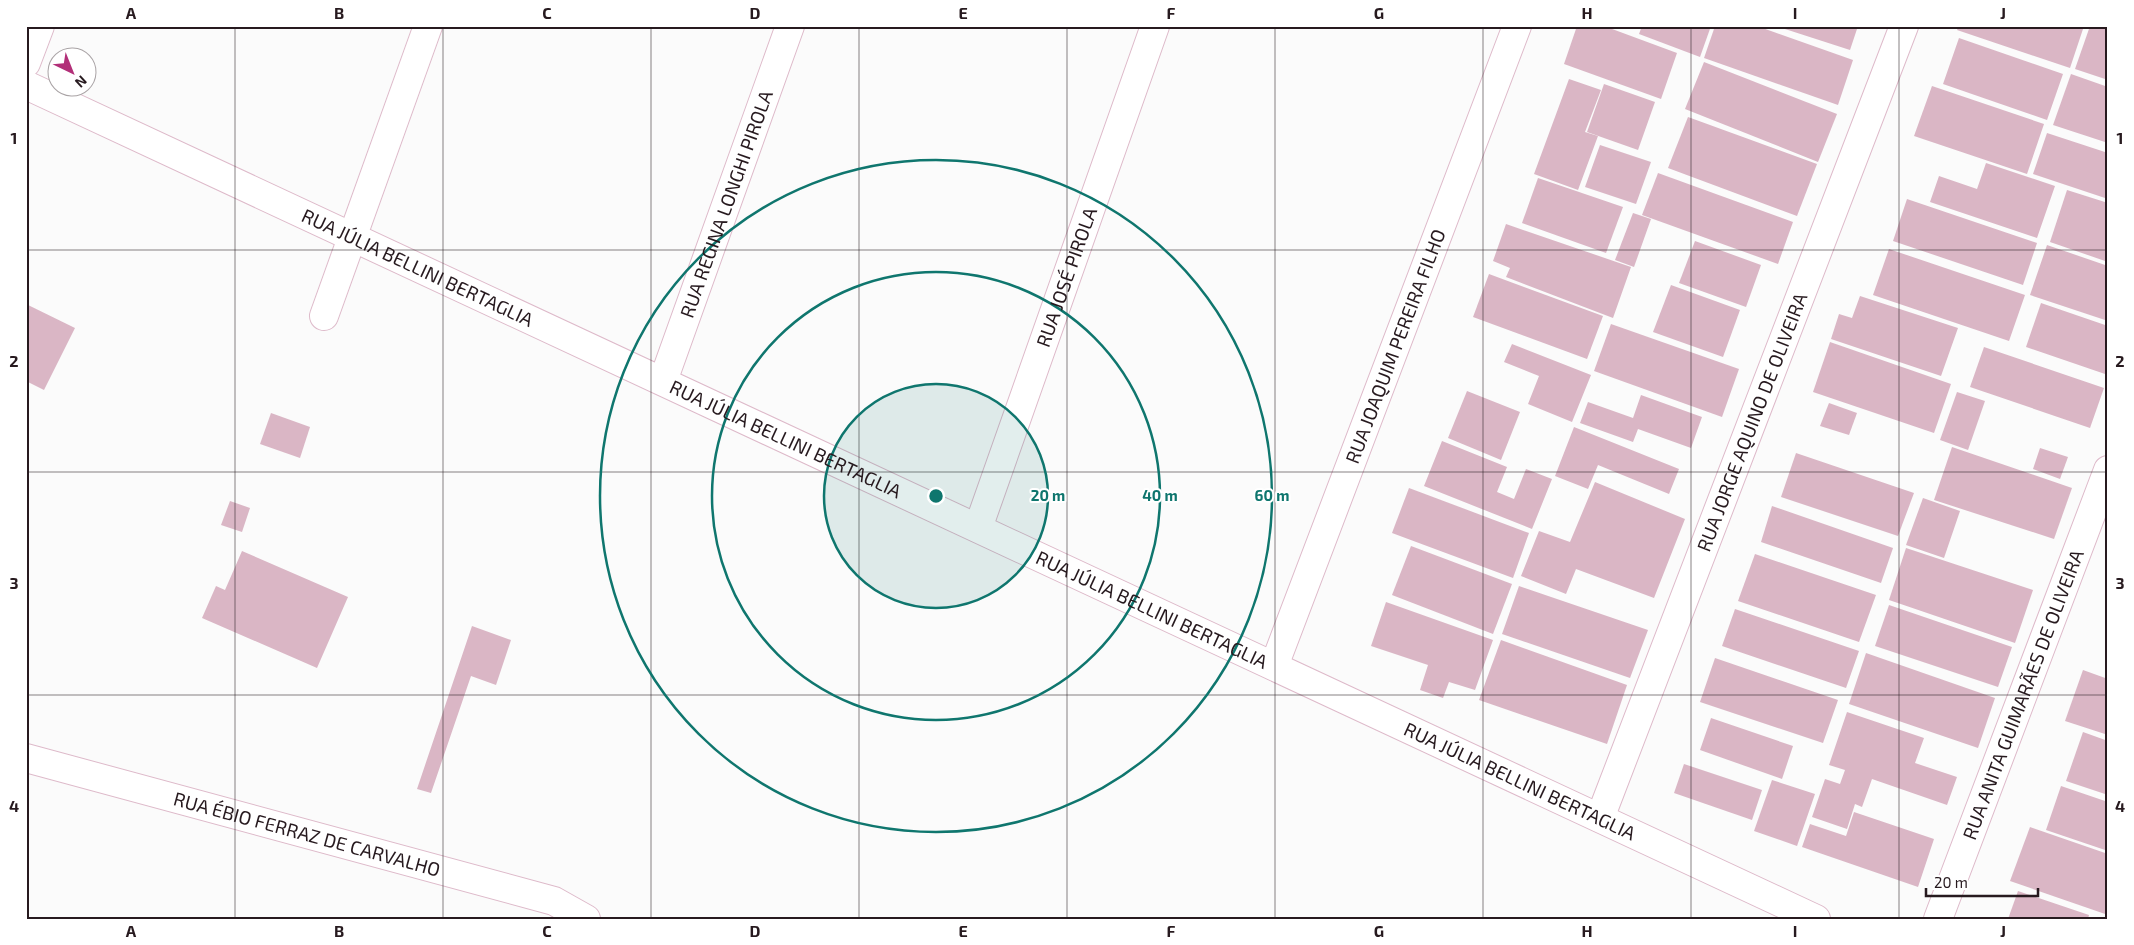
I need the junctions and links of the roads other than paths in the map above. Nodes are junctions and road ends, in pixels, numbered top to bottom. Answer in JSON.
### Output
{"nodes":[{"id":1,"x":40,"y":26,"type":"edge"},
{"id":2,"x":428,"y":26,"type":"edge"},
{"id":3,"x":790,"y":26,"type":"edge"},
{"id":4,"x":1155,"y":26,"type":"edge"},
{"id":5,"x":1517,"y":26,"type":"edge"},
{"id":6,"x":1904,"y":26,"type":"edge"},
{"id":7,"x":26,"y":63,"type":"edge"},
{"id":8,"x":26,"y":85,"type":"edge"},
{"id":9,"x":353,"y":237,"type":"junction"},
{"id":10,"x":324,"y":316,"type":"dead end"},
{"id":11,"x":662,"y":381,"type":"junction"},
{"id":12,"x":2108,"y":470,"type":"edge"},
{"id":13,"x":978,"y":528,"type":"junction"},
{"id":14,"x":1274,"y":666,"type":"junction"},
{"id":15,"x":26,"y":758,"type":"edge"},
{"id":16,"x":1600,"y":818,"type":"junction"},
{"id":17,"x":586,"y":919,"type":"edge"},
{"id":18,"x":1816,"y":919,"type":"edge"},
{"id":19,"x":1938,"y":919,"type":"edge"}],
"edges":[{"from":1,"to":7,"type":"street"},
{"from":2,"to":9,"type":"street"},
{"from":3,"to":11,"type":"street","name":"RUA REGINA LONGHI PIROLA"},
{"from":4,"to":13,"type":"street","name":"RUA JOSÉ PIROLA"},
{"from":5,"to":14,"type":"street","name":"RUA JOAQUIM PEREIRA FILHO"},
{"from":6,"to":16,"type":"street","name":"RUA JORGE AQUINO DE OLIVEIRA"},
{"from":8,"to":9,"type":"street","name":"RUA JÚLIA BELLINI BERTAGLIA"},
{"from":9,"to":10,"type":"street"},
{"from":9,"to":11,"type":"street","name":"RUA JÚLIA BELLINI BERTAGLIA"},
{"from":11,"to":13,"type":"street","name":"RUA JÚLIA BELLINI BERTAGLIA"},
{"from":12,"to":19,"type":"street","name":"RUA ANITA GUIMARÃES DE OLIVEIRA"},
{"from":13,"to":14,"type":"street","name":"RUA JÚLIA BELLINI BERTAGLIA"},
{"from":14,"to":16,"type":"street","name":"RUA JÚLIA BELLINI BERTAGLIA"},
{"from":15,"to":17,"type":"street","name":"RUA ÉBIO FERRAZ DE CARVALHO"},
{"from":16,"to":18,"type":"street","name":"RUA JÚLIA BELLINI BERTAGLIA"}]}
